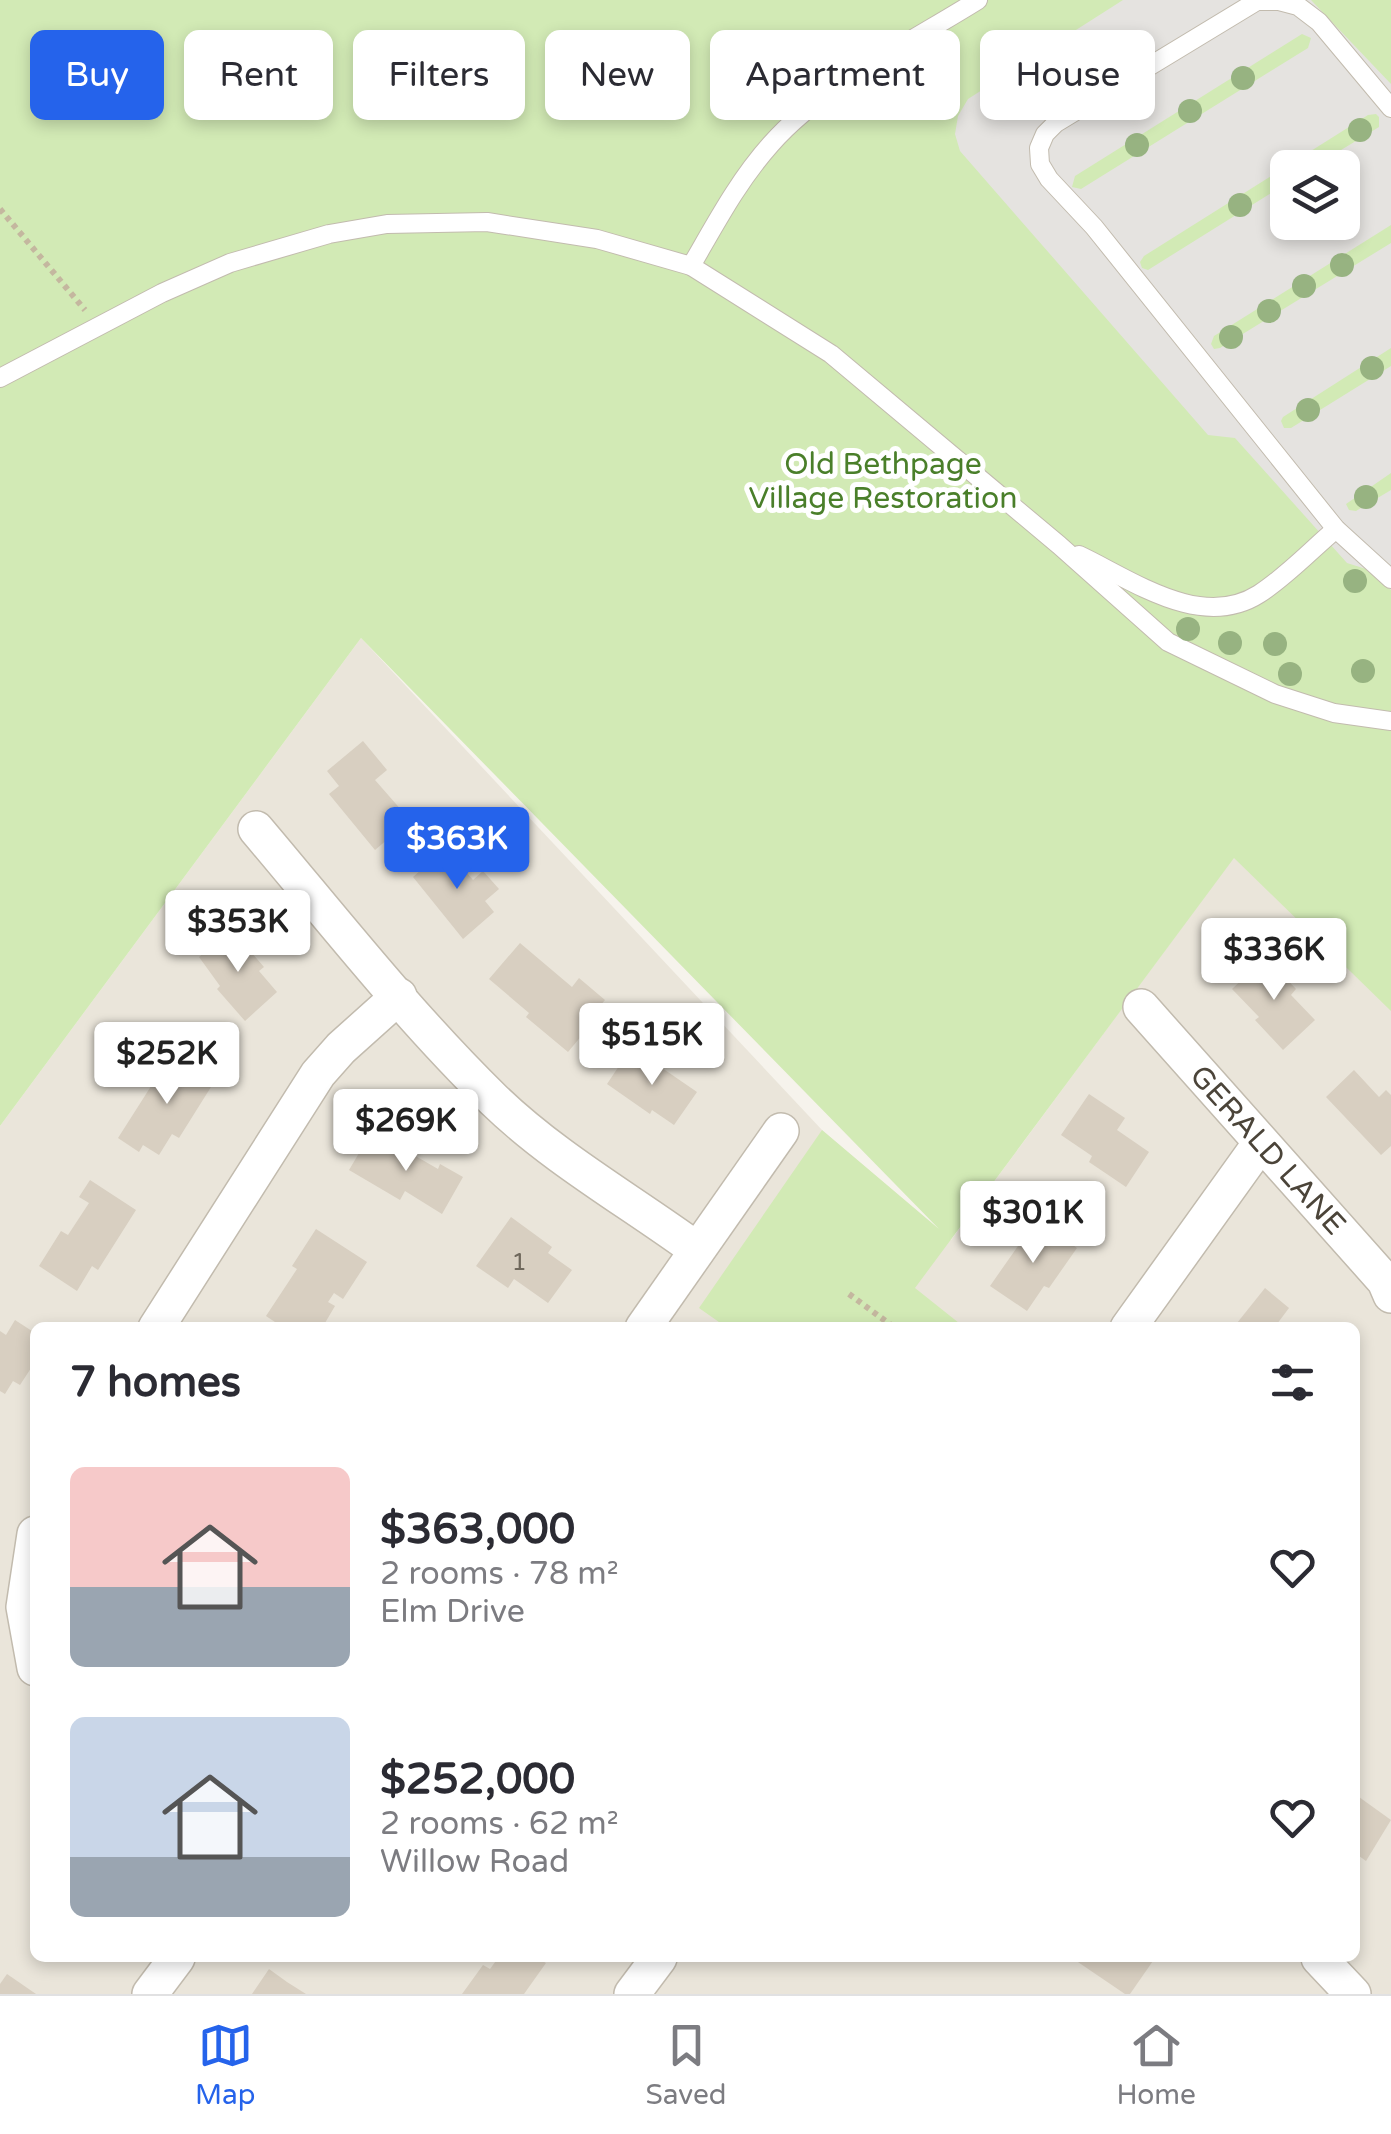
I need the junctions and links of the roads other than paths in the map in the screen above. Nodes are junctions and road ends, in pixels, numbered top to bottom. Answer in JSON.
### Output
{"nodes":[{"id":1,"x":978,"y":0,"type":"edge"},
{"id":2,"x":1391,"y":108,"type":"edge"},
{"id":3,"x":691,"y":266,"type":"junction"},
{"id":4,"x":0,"y":378,"type":"edge"},
{"id":5,"x":1336,"y":529,"type":"junction"},
{"id":6,"x":1058,"y":545,"type":"junction"},
{"id":7,"x":1391,"y":579,"type":"edge"},
{"id":8,"x":1391,"y":721,"type":"edge"},
{"id":9,"x":256,"y":829,"type":"dead end"},
{"id":10,"x":399,"y":996,"type":"junction"},
{"id":11,"x":1142,"y":1007,"type":"dead end"},
{"id":12,"x":781,"y":1130,"type":"dead end"},
{"id":13,"x":1260,"y":1144,"type":"junction"},
{"id":14,"x":697,"y":1250,"type":"junction"},
{"id":15,"x":1391,"y":1295,"type":"edge"},
{"id":16,"x":160,"y":1322,"type":"edge"},
{"id":17,"x":647,"y":1322,"type":"edge"},
{"id":18,"x":1132,"y":1322,"type":"edge"},
{"id":19,"x":30,"y":1557,"type":"edge"},
{"id":20,"x":30,"y":1641,"type":"edge"},
{"id":21,"x":174,"y":1962,"type":"edge"},
{"id":22,"x":656,"y":1962,"type":"edge"},
{"id":23,"x":1323,"y":1962,"type":"edge"},
{"id":24,"x":150,"y":1994,"type":"edge"},
{"id":25,"x":632,"y":1994,"type":"edge"},
{"id":26,"x":1353,"y":1994,"type":"edge"}],
"edges":[{"from":1,"to":3,"type":"lane"},
{"from":2,"to":5,"type":"lane"},
{"from":3,"to":4,"type":"lane"},
{"from":3,"to":6,"type":"lane"},
{"from":5,"to":6,"type":"lane"},
{"from":5,"to":7,"type":"lane"},
{"from":6,"to":8,"type":"lane"},
{"from":9,"to":10,"type":"street"},
{"from":10,"to":14,"type":"street"},
{"from":10,"to":16,"type":"street"},
{"from":11,"to":13,"type":"street","name":"GERALD LANE"},
{"from":12,"to":14,"type":"street"},
{"from":13,"to":15,"type":"street","name":"GERALD LANE"},
{"from":13,"to":18,"type":"street"},
{"from":14,"to":17,"type":"street"},
{"from":19,"to":20,"type":"street"},
{"from":21,"to":24,"type":"street"},
{"from":22,"to":25,"type":"street"},
{"from":23,"to":26,"type":"street"}]}
